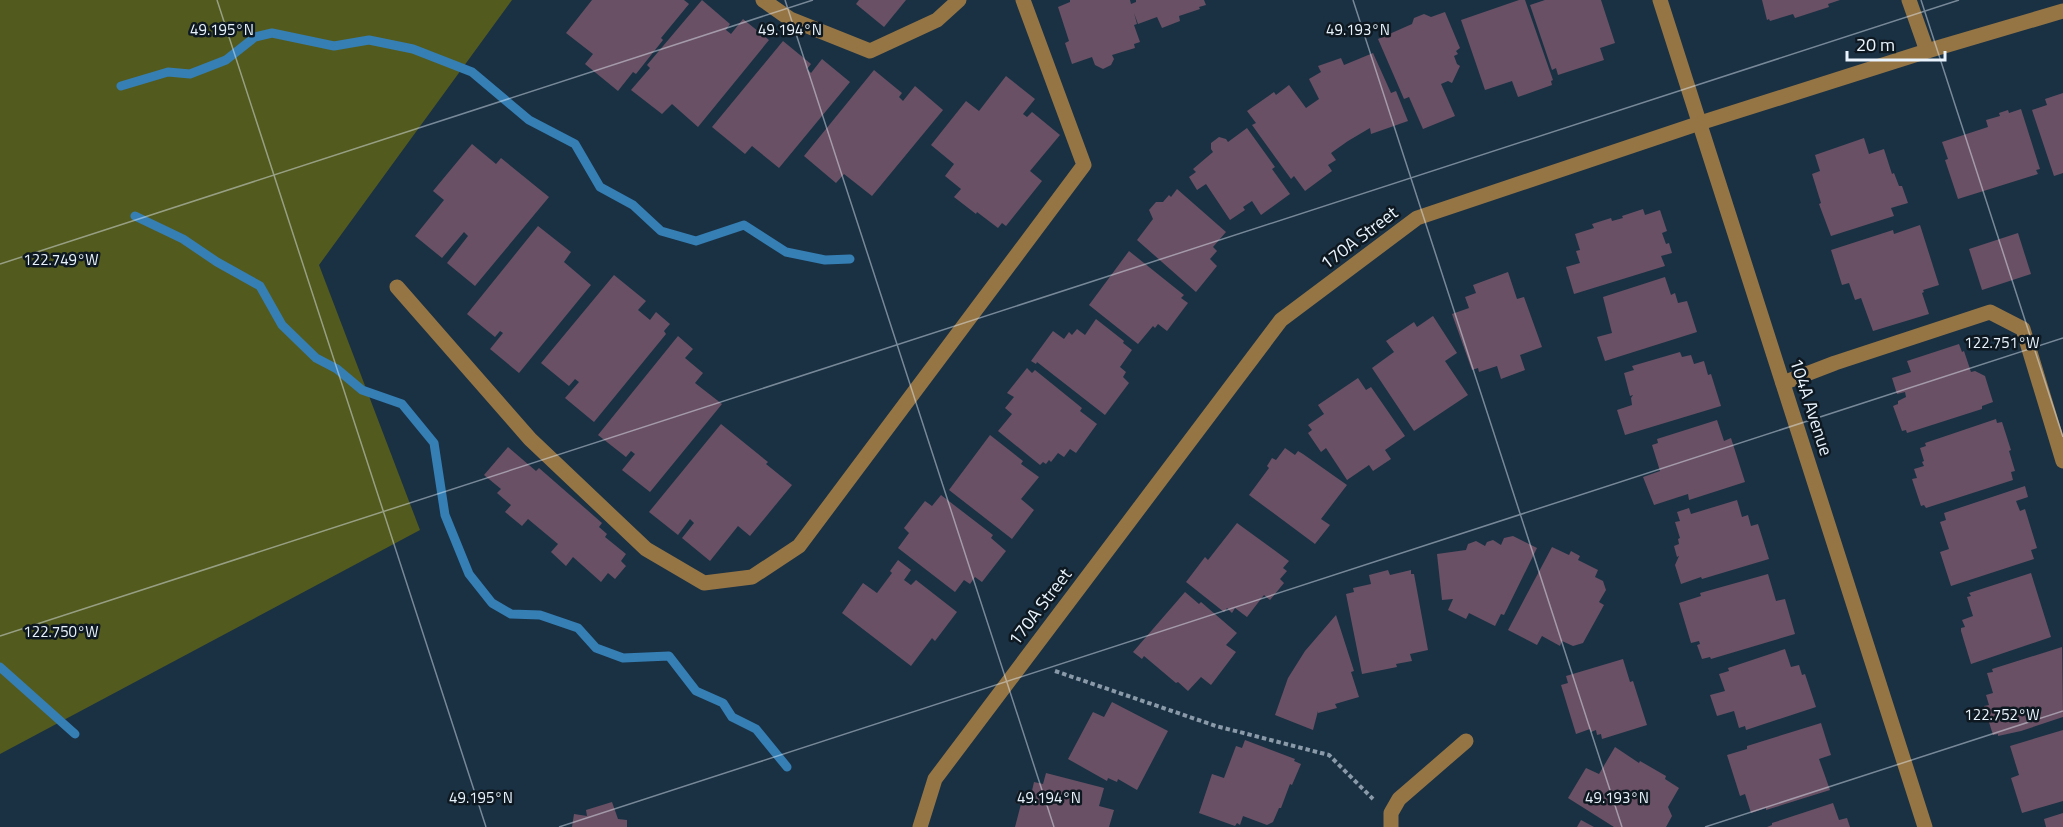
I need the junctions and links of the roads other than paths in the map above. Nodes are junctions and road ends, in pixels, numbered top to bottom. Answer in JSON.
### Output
{"nodes":[{"id":1,"x":763,"y":0,"type":"edge"},
{"id":2,"x":959,"y":0,"type":"edge"},
{"id":3,"x":1023,"y":0,"type":"edge"},
{"id":4,"x":1660,"y":0,"type":"edge"},
{"id":5,"x":1909,"y":0,"type":"edge"},
{"id":6,"x":2063,"y":11,"type":"edge"},
{"id":7,"x":1927,"y":51,"type":"junction"},
{"id":8,"x":1700,"y":123,"type":"junction"},
{"id":9,"x":397,"y":287,"type":"dead end"},
{"id":10,"x":1783,"y":383,"type":"junction"},
{"id":11,"x":2063,"y":461,"type":"edge"},
{"id":12,"x":1466,"y":741,"type":"dead end"},
{"id":13,"x":920,"y":827,"type":"edge"},
{"id":14,"x":1391,"y":827,"type":"edge"},
{"id":15,"x":1925,"y":827,"type":"edge"}],
"edges":[{"from":1,"to":2,"type":"street"},
{"from":3,"to":9,"type":"street"},
{"from":4,"to":8,"type":"street","name":"104A Avenue"},
{"from":5,"to":7,"type":"street"},
{"from":6,"to":7,"type":"street","name":"170A Street"},
{"from":7,"to":8,"type":"street","name":"170A Street"},
{"from":8,"to":10,"type":"street","name":"104A Avenue"},
{"from":8,"to":13,"type":"street","name":"170A Street"},
{"from":10,"to":11,"type":"street"},
{"from":10,"to":15,"type":"street","name":"104A Avenue"},
{"from":12,"to":14,"type":"street"}]}
